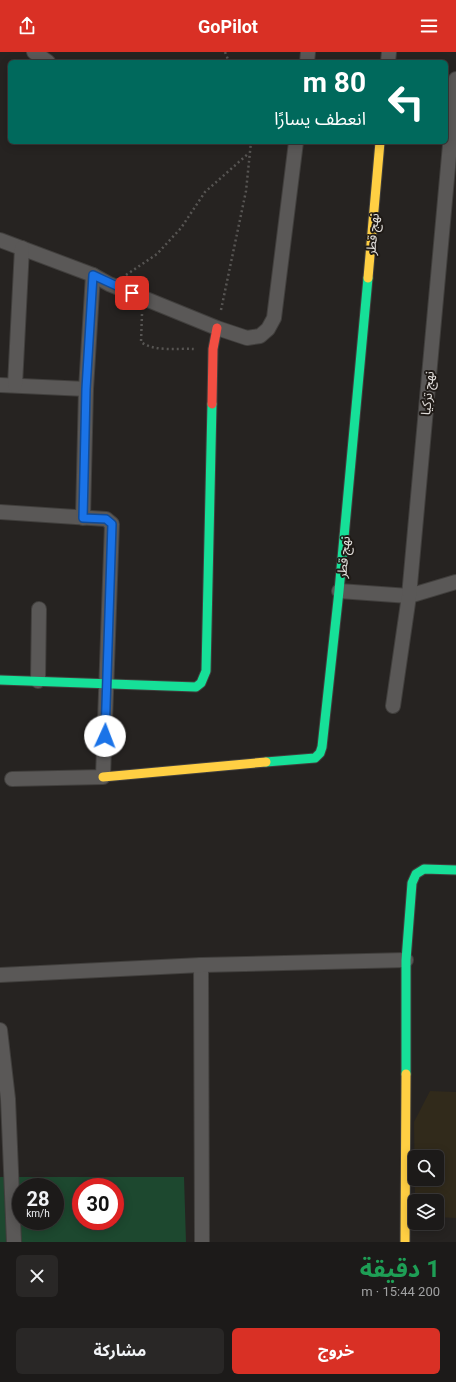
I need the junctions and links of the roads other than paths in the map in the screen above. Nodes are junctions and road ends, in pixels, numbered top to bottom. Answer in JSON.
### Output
{"nodes":[{"id":1,"x":34,"y":52,"type":"edge"},
{"id":2,"x":45,"y":60,"type":"edge"},
{"id":3,"x":456,"y":79,"type":"edge"},
{"id":4,"x":296,"y":144,"type":"edge"},
{"id":5,"x":380,"y":144,"type":"edge"},
{"id":6,"x":0,"y":240,"type":"edge"},
{"id":7,"x":22,"y":248,"type":"junction"},
{"id":8,"x":93,"y":275,"type":"junction"},
{"id":9,"x":217,"y":328,"type":"junction"},
{"id":10,"x":0,"y":385,"type":"edge"},
{"id":11,"x":15,"y":385,"type":"junction"},
{"id":12,"x":86,"y":389,"type":"junction"},
{"id":13,"x":0,"y":512,"type":"edge"},
{"id":14,"x":83,"y":518,"type":"junction"},
{"id":15,"x":456,"y":582,"type":"edge"},
{"id":16,"x":340,"y":591,"type":"junction"},
{"id":17,"x":408,"y":596,"type":"junction"},
{"id":18,"x":40,"y":609,"type":"dead end"},
{"id":19,"x":0,"y":680,"type":"edge"},
{"id":20,"x":38,"y":681,"type":"junction"},
{"id":21,"x":106,"y":685,"type":"junction"},
{"id":22,"x":392,"y":706,"type":"dead end"},
{"id":23,"x":103,"y":777,"type":"junction"},
{"id":24,"x":12,"y":779,"type":"dead end"},
{"id":25,"x":456,"y":870,"type":"edge"},
{"id":26,"x":406,"y":960,"type":"junction"},
{"id":27,"x":200,"y":965,"type":"junction"},
{"id":28,"x":0,"y":975,"type":"edge"},
{"id":29,"x":0,"y":1030,"type":"edge"},
{"id":30,"x":14,"y":1242,"type":"edge"},
{"id":31,"x":202,"y":1242,"type":"edge"},
{"id":32,"x":405,"y":1242,"type":"edge"}],
"edges":[{"from":1,"to":2,"type":"street"},
{"from":3,"to":17,"type":"street","name":"نهج تركيا"},
{"from":4,"to":9,"type":"street"},
{"from":5,"to":16,"type":"street","name":"نهج قطر"},
{"from":6,"to":7,"type":"street"},
{"from":7,"to":8,"type":"street"},
{"from":7,"to":11,"type":"street"},
{"from":8,"to":9,"type":"street"},
{"from":8,"to":12,"type":"street"},
{"from":9,"to":21,"type":"street"},
{"from":10,"to":11,"type":"street"},
{"from":11,"to":12,"type":"street"},
{"from":12,"to":14,"type":"street"},
{"from":13,"to":14,"type":"street"},
{"from":14,"to":21,"type":"street"},
{"from":15,"to":17,"type":"street"},
{"from":16,"to":17,"type":"street"},
{"from":16,"to":23,"type":"street","name":"نهج قطر"},
{"from":17,"to":22,"type":"street","name":"نهج تركيا"},
{"from":18,"to":20,"type":"street"},
{"from":19,"to":20,"type":"street"},
{"from":20,"to":21,"type":"street"},
{"from":21,"to":23,"type":"street"},
{"from":23,"to":24,"type":"street"},
{"from":25,"to":26,"type":"street"},
{"from":26,"to":27,"type":"street"},
{"from":26,"to":32,"type":"street"},
{"from":27,"to":28,"type":"street"},
{"from":27,"to":31,"type":"street"},
{"from":29,"to":30,"type":"street"}]}
